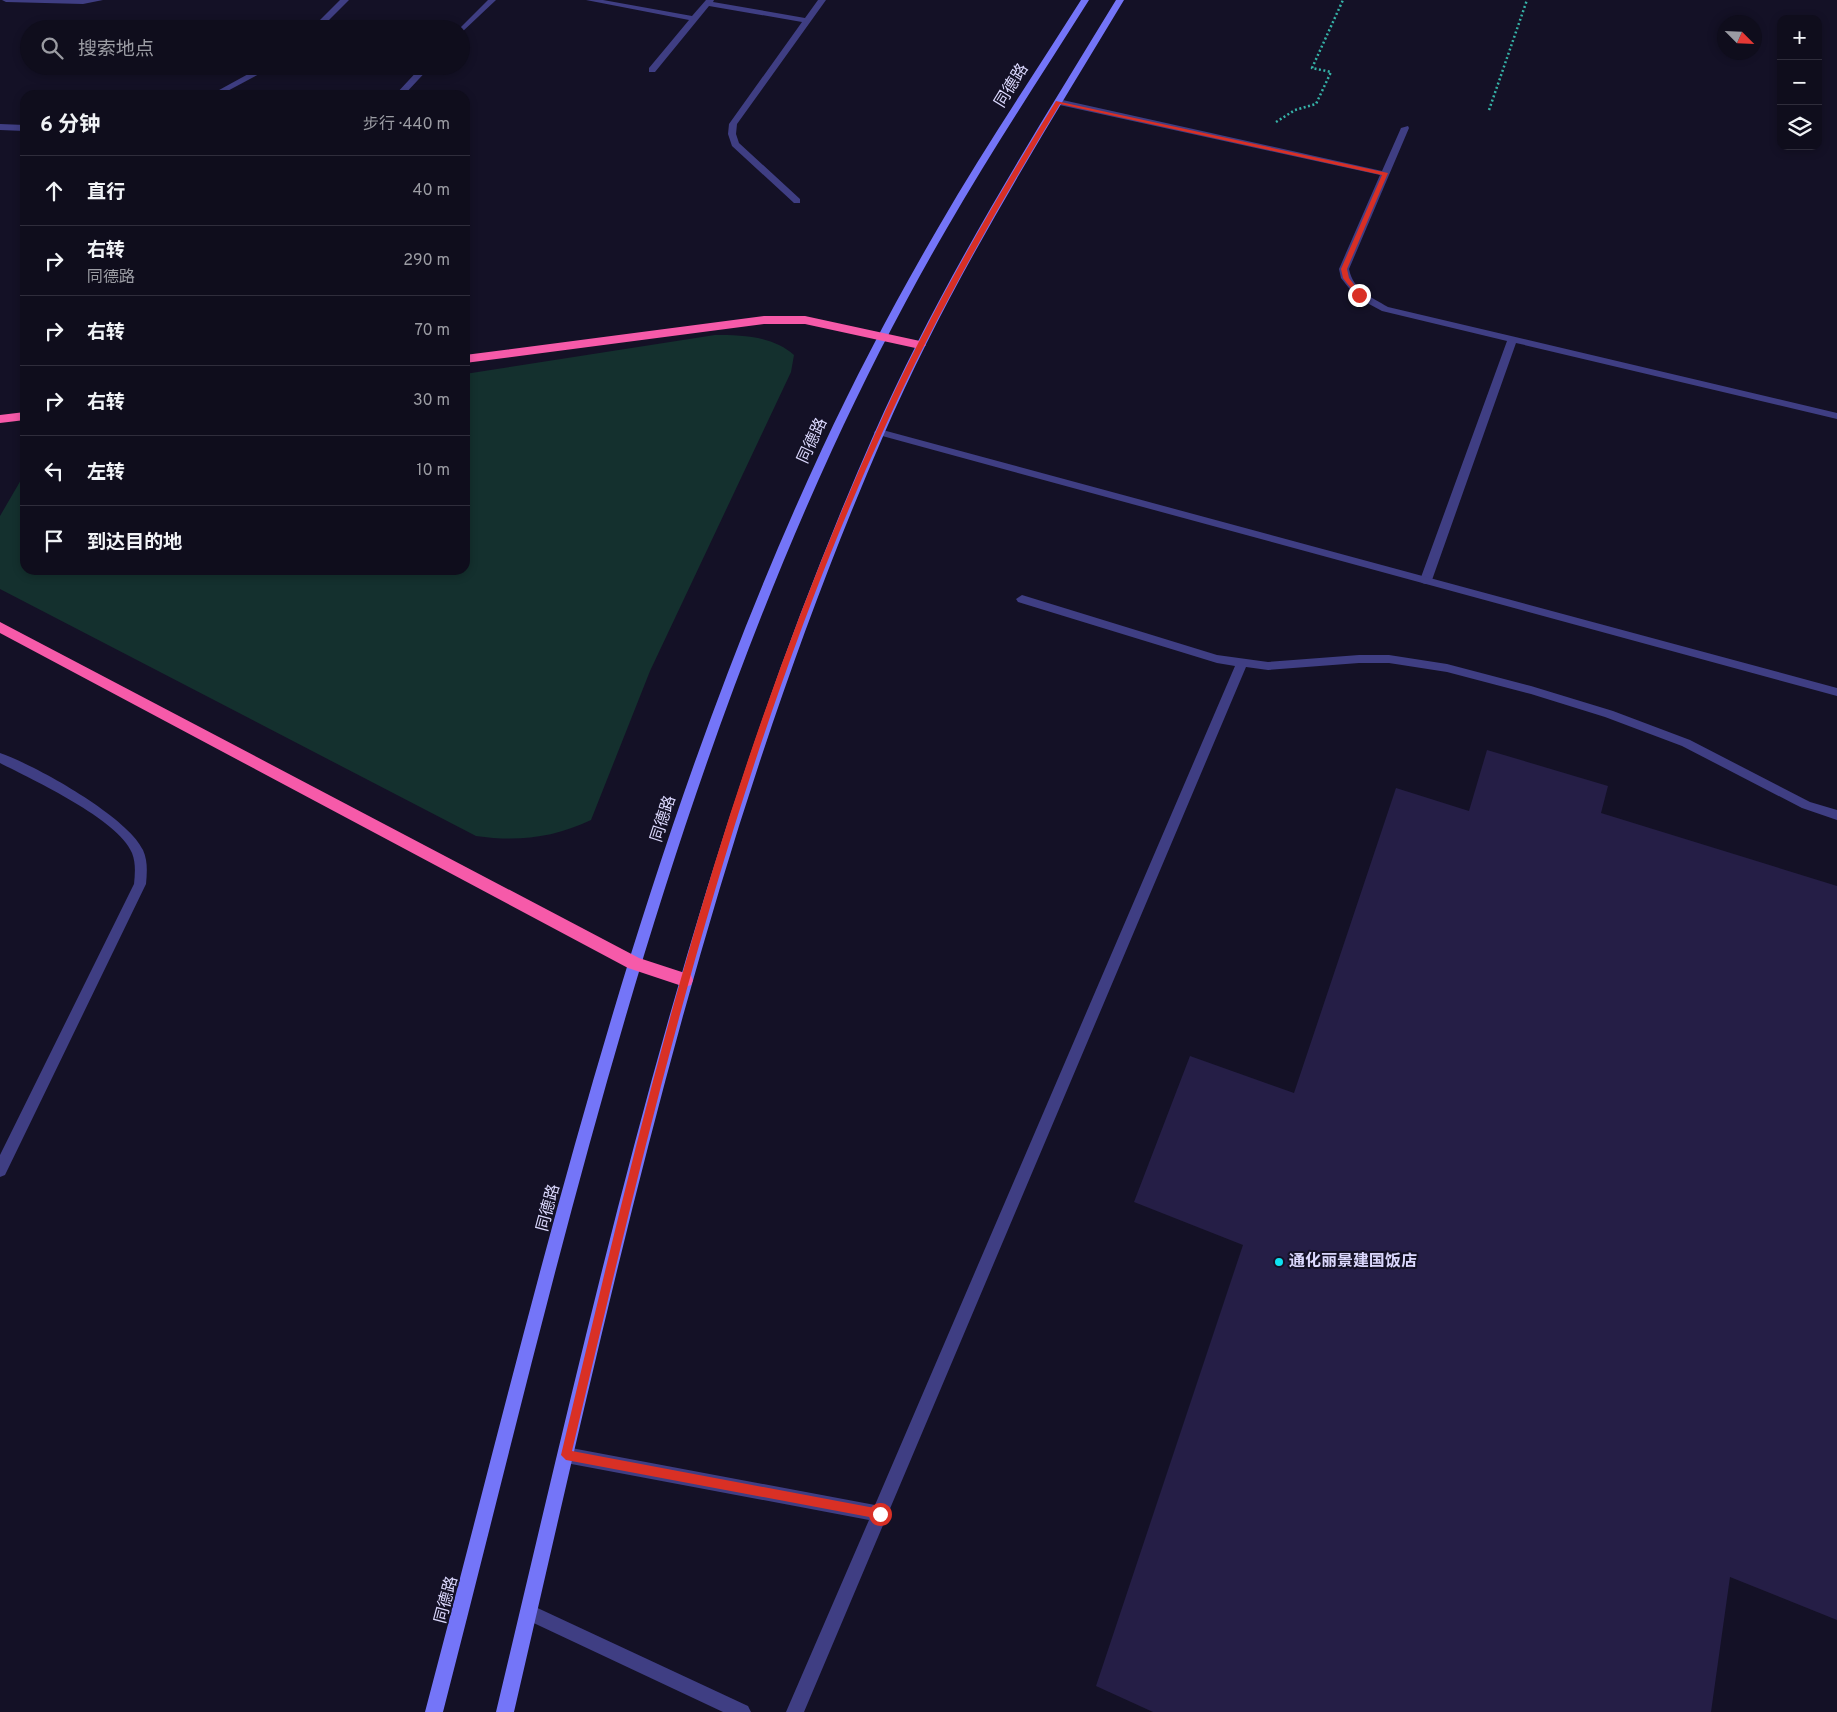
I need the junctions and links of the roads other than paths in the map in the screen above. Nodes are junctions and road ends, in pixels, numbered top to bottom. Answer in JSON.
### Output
{"nodes":[{"id":1,"x":6,"y":0,"type":"edge"},
{"id":2,"x":99,"y":0,"type":"edge"},
{"id":3,"x":345,"y":0,"type":"edge"},
{"id":4,"x":492,"y":0,"type":"edge"},
{"id":5,"x":590,"y":0,"type":"edge"},
{"id":6,"x":822,"y":0,"type":"edge"},
{"id":7,"x":1085,"y":0,"type":"edge"},
{"id":8,"x":1120,"y":0,"type":"edge"},
{"id":9,"x":709,"y":1,"type":"edge"},
{"id":10,"x":694,"y":19,"type":"junction"},
{"id":11,"x":324,"y":20,"type":"edge"},
{"id":12,"x":807,"y":21,"type":"junction"},
{"id":13,"x":470,"y":22,"type":"edge"},
{"id":14,"x":652,"y":70,"type":"dead end"},
{"id":15,"x":253,"y":75,"type":"edge"},
{"id":16,"x":418,"y":75,"type":"edge"},
{"id":17,"x":224,"y":90,"type":"edge"},
{"id":18,"x":404,"y":90,"type":"edge"},
{"id":19,"x":1058,"y":102,"type":"junction"},
{"id":20,"x":0,"y":127,"type":"edge"},
{"id":21,"x":20,"y":128,"type":"edge"},
{"id":22,"x":1405,"y":128,"type":"dead end"},
{"id":23,"x":1386,"y":174,"type":"junction"},
{"id":24,"x":797,"y":201,"type":"dead end"},
{"id":25,"x":882,"y":338,"type":"junction"},
{"id":26,"x":1513,"y":339,"type":"junction"},
{"id":27,"x":920,"y":345,"type":"junction"},
{"id":28,"x":470,"y":358,"type":"edge"},
{"id":29,"x":1837,"y":416,"type":"edge"},
{"id":30,"x":20,"y":417,"type":"edge"},
{"id":31,"x":0,"y":419,"type":"edge"},
{"id":32,"x":879,"y":432,"type":"junction"},
{"id":33,"x":1426,"y":580,"type":"junction"},
{"id":34,"x":1022,"y":599,"type":"dead end"},
{"id":35,"x":0,"y":627,"type":"edge"},
{"id":36,"x":1242,"y":663,"type":"junction"},
{"id":37,"x":1837,"y":692,"type":"edge"},
{"id":38,"x":0,"y":758,"type":"edge"},
{"id":39,"x":1837,"y":815,"type":"edge"},
{"id":40,"x":634,"y":964,"type":"junction"},
{"id":41,"x":685,"y":980,"type":"junction"},
{"id":42,"x":0,"y":1170,"type":"edge"},
{"id":43,"x":566,"y":1455,"type":"junction"},
{"id":44,"x":880,"y":1514,"type":"junction"},
{"id":45,"x":529,"y":1612,"type":"junction"},
{"id":46,"x":434,"y":1712,"type":"edge"},
{"id":47,"x":505,"y":1712,"type":"edge"},
{"id":48,"x":742,"y":1712,"type":"edge"},
{"id":49,"x":795,"y":1712,"type":"edge"}],
"edges":[{"from":1,"to":2,"type":"street"},
{"from":3,"to":11,"type":"street"},
{"from":4,"to":13,"type":"street"},
{"from":5,"to":10,"type":"street"},
{"from":6,"to":12,"type":"street"},
{"from":7,"to":25,"type":"main road","name":"同德路"},
{"from":8,"to":19,"type":"main road"},
{"from":9,"to":10,"type":"street"},
{"from":9,"to":12,"type":"street"},
{"from":10,"to":14,"type":"street"},
{"from":12,"to":24,"type":"street"},
{"from":15,"to":17,"type":"street"},
{"from":16,"to":18,"type":"street"},
{"from":19,"to":23,"type":"street"},
{"from":19,"to":27,"type":"main road"},
{"from":20,"to":21,"type":"street"},
{"from":22,"to":23,"type":"street"},
{"from":23,"to":26,"type":"street"},
{"from":25,"to":27,"type":"highway"},
{"from":25,"to":28,"type":"highway"},
{"from":25,"to":40,"type":"main road","name":"同德路"},
{"from":26,"to":29,"type":"street"},
{"from":26,"to":33,"type":"street"},
{"from":27,"to":32,"type":"main road"},
{"from":30,"to":31,"type":"highway"},
{"from":32,"to":33,"type":"street"},
{"from":32,"to":41,"type":"main road"},
{"from":33,"to":37,"type":"street"},
{"from":34,"to":36,"type":"street"},
{"from":35,"to":40,"type":"highway"},
{"from":36,"to":39,"type":"street"},
{"from":36,"to":44,"type":"street"},
{"from":38,"to":42,"type":"street"},
{"from":40,"to":41,"type":"highway"},
{"from":40,"to":46,"type":"main road","name":"同德路"},
{"from":41,"to":43,"type":"main road"},
{"from":43,"to":44,"type":"street"},
{"from":43,"to":45,"type":"main road"},
{"from":44,"to":49,"type":"street"},
{"from":45,"to":47,"type":"main road"},
{"from":45,"to":48,"type":"street"}]}
